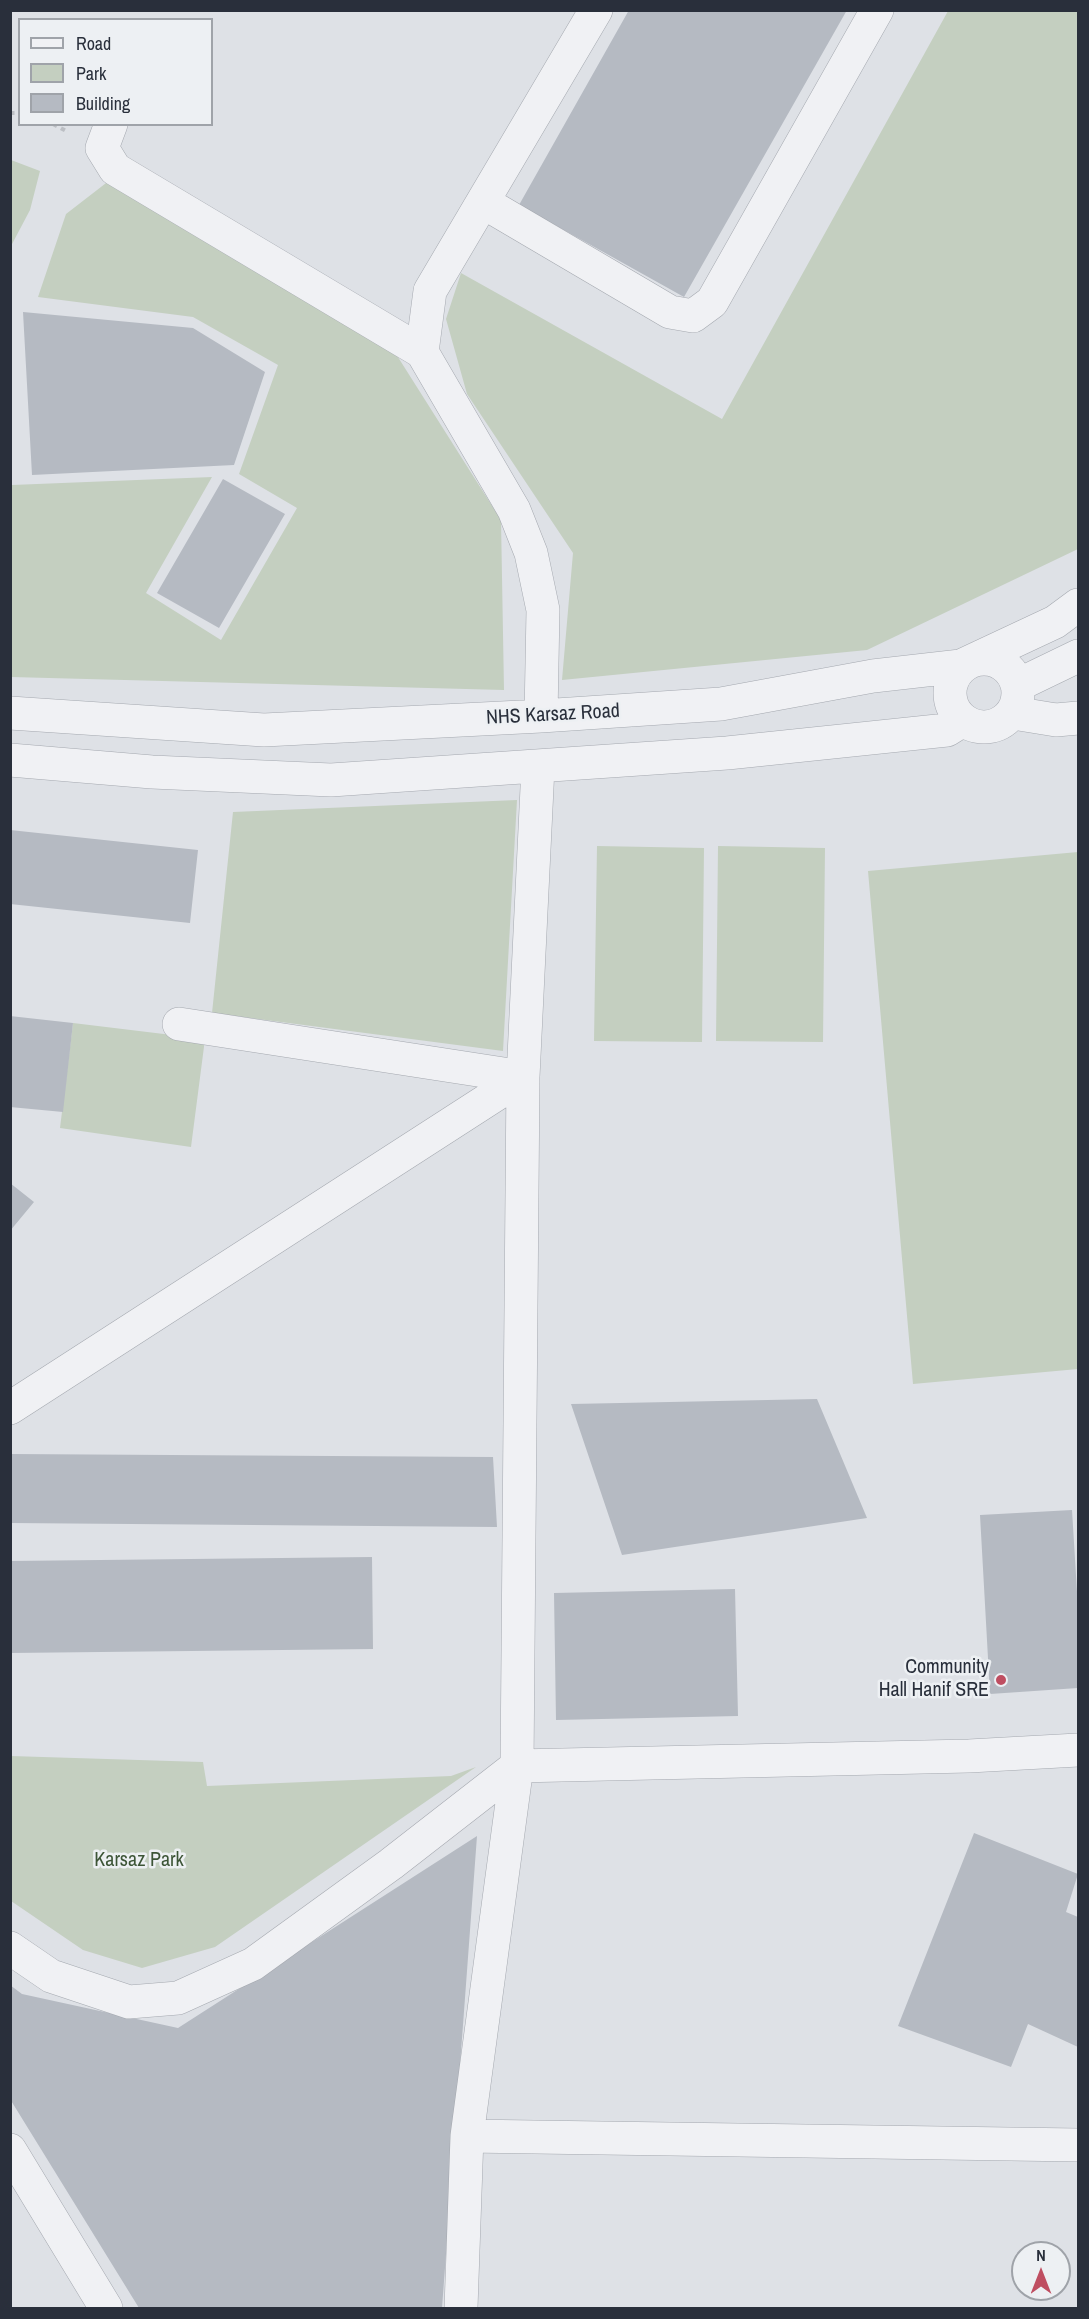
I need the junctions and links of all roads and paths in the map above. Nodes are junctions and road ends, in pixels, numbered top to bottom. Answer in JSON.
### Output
{"nodes":[{"id":1,"x":596,"y":10,"type":"edge"},
{"id":2,"x":877,"y":10,"type":"edge"},
{"id":3,"x":110,"y":126,"type":"edge"},
{"id":4,"x":483,"y":202,"type":"junction"},
{"id":5,"x":422,"y":352,"type":"junction"},
{"id":6,"x":1078,"y":605,"type":"edge"},
{"id":7,"x":1078,"y":656,"type":"edge"},
{"id":8,"x":968,"y":663,"type":"junction"},
{"id":9,"x":1015,"y":699,"type":"junction"},
{"id":10,"x":10,"y":713,"type":"edge"},
{"id":11,"x":541,"y":716,"type":"junction"},
{"id":12,"x":1078,"y":718,"type":"edge"},
{"id":13,"x":963,"y":720,"type":"junction"},
{"id":14,"x":10,"y":760,"type":"edge"},
{"id":15,"x":538,"y":767,"type":"junction"},
{"id":16,"x":179,"y":1024,"type":"dead end"},
{"id":17,"x":523,"y":1077,"type":"junction"},
{"id":18,"x":10,"y":1408,"type":"edge"},
{"id":19,"x":1078,"y":1750,"type":"edge"},
{"id":20,"x":517,"y":1766,"type":"junction"},
{"id":21,"x":10,"y":1948,"type":"edge"},
{"id":22,"x":467,"y":2136,"type":"junction"},
{"id":23,"x":1078,"y":2145,"type":"edge"},
{"id":24,"x":10,"y":2150,"type":"edge"},
{"id":25,"x":106,"y":2308,"type":"edge"},
{"id":26,"x":461,"y":2308,"type":"edge"}],
"edges":[{"from":1,"to":4,"type":"street"},
{"from":2,"to":4,"type":"street"},
{"from":3,"to":5,"type":"street"},
{"from":4,"to":5,"type":"street"},
{"from":5,"to":11,"type":"street"},
{"from":6,"to":8,"type":"street","name":"NHS Karsaz Road"},
{"from":7,"to":9,"type":"street"},
{"from":8,"to":9,"type":"street"},
{"from":8,"to":11,"type":"street","name":"NHS Karsaz Road"},
{"from":8,"to":13,"type":"street"},
{"from":9,"to":12,"type":"street"},
{"from":9,"to":13,"type":"street"},
{"from":10,"to":11,"type":"street","name":"NHS Karsaz Road"},
{"from":13,"to":15,"type":"street"},
{"from":14,"to":15,"type":"street"},
{"from":15,"to":17,"type":"street"},
{"from":16,"to":17,"type":"street"},
{"from":17,"to":18,"type":"street"},
{"from":17,"to":20,"type":"street"},
{"from":19,"to":20,"type":"street"},
{"from":20,"to":21,"type":"street"},
{"from":20,"to":22,"type":"street"},
{"from":22,"to":23,"type":"street"},
{"from":22,"to":26,"type":"street"},
{"from":24,"to":25,"type":"street"}]}
